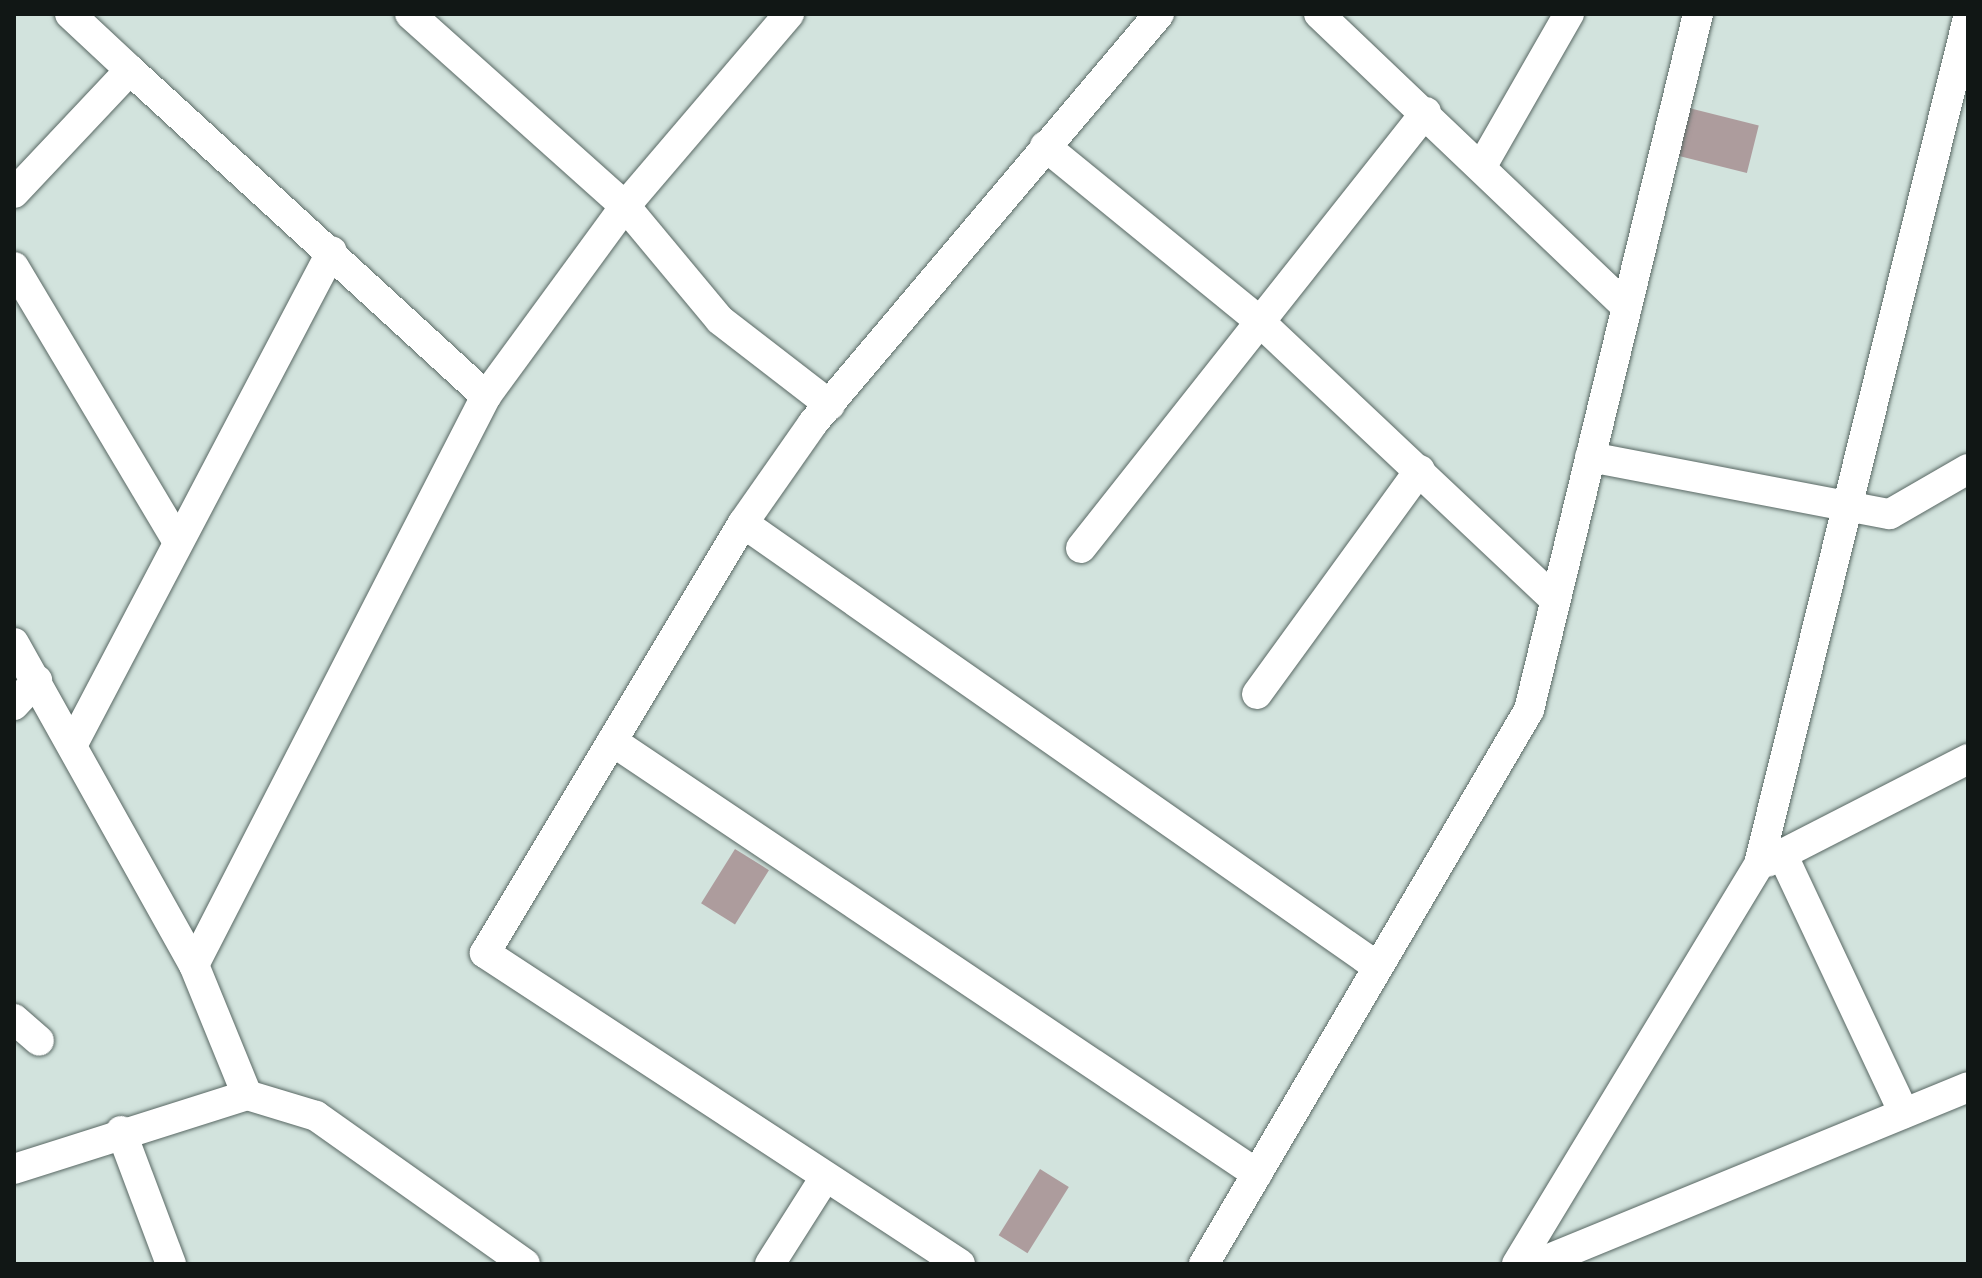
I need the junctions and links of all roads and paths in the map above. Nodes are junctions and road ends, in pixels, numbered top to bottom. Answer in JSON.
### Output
{"nodes":[{"id":1,"x":70,"y":14,"type":"edge"},
{"id":2,"x":789,"y":14,"type":"edge"},
{"id":3,"x":1159,"y":14,"type":"edge"},
{"id":4,"x":1319,"y":14,"type":"edge"},
{"id":5,"x":1569,"y":14,"type":"edge"},
{"id":6,"x":1698,"y":14,"type":"edge"},
{"id":7,"x":1968,"y":18,"type":"edge"},
{"id":8,"x":427,"y":20,"type":"edge"},
{"id":9,"x":130,"y":70,"type":"junction"},
{"id":10,"x":1426,"y":112,"type":"junction"},
{"id":11,"x":1045,"y":146,"type":"junction"},
{"id":12,"x":1483,"y":164,"type":"junction"},
{"id":13,"x":14,"y":193,"type":"edge"},
{"id":14,"x":625,"y":206,"type":"junction"},
{"id":15,"x":332,"y":251,"type":"junction"},
{"id":16,"x":14,"y":267,"type":"edge"},
{"id":17,"x":1627,"y":307,"type":"junction"},
{"id":18,"x":1258,"y":320,"type":"junction"},
{"id":19,"x":486,"y":396,"type":"junction"},
{"id":20,"x":830,"y":405,"type":"junction"},
{"id":21,"x":1590,"y":457,"type":"junction"},
{"id":22,"x":1968,"y":469,"type":"edge"},
{"id":23,"x":1420,"y":470,"type":"junction"},
{"id":24,"x":1850,"y":510,"type":"junction"},
{"id":25,"x":743,"y":523,"type":"junction"},
{"id":26,"x":175,"y":537,"type":"junction"},
{"id":27,"x":1081,"y":548,"type":"dead end"},
{"id":28,"x":1555,"y":600,"type":"junction"},
{"id":29,"x":14,"y":643,"type":"edge"},
{"id":30,"x":37,"y":680,"type":"junction"},
{"id":31,"x":1257,"y":694,"type":"dead end"},
{"id":32,"x":14,"y":705,"type":"edge"},
{"id":33,"x":75,"y":740,"type":"junction"},
{"id":34,"x":612,"y":741,"type":"junction"},
{"id":35,"x":1968,"y":759,"type":"edge"},
{"id":36,"x":1771,"y":860,"type":"junction"},
{"id":37,"x":194,"y":965,"type":"junction"},
{"id":38,"x":1375,"y":965,"type":"junction"},
{"id":39,"x":14,"y":1019,"type":"edge"},
{"id":40,"x":39,"y":1041,"type":"dead end"},
{"id":41,"x":1968,"y":1087,"type":"edge"},
{"id":42,"x":247,"y":1095,"type":"junction"},
{"id":43,"x":1904,"y":1113,"type":"junction"},
{"id":44,"x":121,"y":1131,"type":"junction"},
{"id":45,"x":14,"y":1169,"type":"edge"},
{"id":46,"x":1257,"y":1174,"type":"junction"},
{"id":47,"x":824,"y":1179,"type":"junction"},
{"id":48,"x":171,"y":1264,"type":"edge"},
{"id":49,"x":525,"y":1264,"type":"edge"},
{"id":50,"x":770,"y":1264,"type":"edge"},
{"id":51,"x":960,"y":1264,"type":"edge"},
{"id":52,"x":1204,"y":1264,"type":"edge"},
{"id":53,"x":1517,"y":1264,"type":"edge"},
{"id":54,"x":1537,"y":1264,"type":"edge"}],
"edges":[{"from":1,"to":9,"type":"street"},
{"from":2,"to":14,"type":"street"},
{"from":3,"to":11,"type":"street"},
{"from":4,"to":10,"type":"street"},
{"from":5,"to":12,"type":"street"},
{"from":6,"to":17,"type":"street"},
{"from":7,"to":24,"type":"street"},
{"from":8,"to":14,"type":"street"},
{"from":9,"to":13,"type":"street"},
{"from":9,"to":15,"type":"street"},
{"from":10,"to":12,"type":"street"},
{"from":10,"to":18,"type":"street"},
{"from":11,"to":18,"type":"street"},
{"from":11,"to":20,"type":"street"},
{"from":12,"to":17,"type":"street"},
{"from":14,"to":19,"type":"street"},
{"from":14,"to":20,"type":"street"},
{"from":15,"to":19,"type":"street"},
{"from":15,"to":26,"type":"street"},
{"from":16,"to":26,"type":"street"},
{"from":17,"to":21,"type":"street"},
{"from":18,"to":23,"type":"street"},
{"from":18,"to":27,"type":"street"},
{"from":19,"to":37,"type":"street"},
{"from":20,"to":25,"type":"street"},
{"from":21,"to":24,"type":"street"},
{"from":21,"to":28,"type":"street"},
{"from":22,"to":24,"type":"street"},
{"from":23,"to":28,"type":"street"},
{"from":23,"to":31,"type":"street"},
{"from":24,"to":36,"type":"street"},
{"from":25,"to":34,"type":"street"},
{"from":25,"to":38,"type":"street"},
{"from":26,"to":33,"type":"street"},
{"from":28,"to":38,"type":"street"},
{"from":29,"to":30,"type":"street"},
{"from":30,"to":32,"type":"street"},
{"from":30,"to":33,"type":"street"},
{"from":33,"to":37,"type":"street"},
{"from":34,"to":46,"type":"street"},
{"from":34,"to":47,"type":"street"},
{"from":35,"to":36,"type":"street"},
{"from":36,"to":43,"type":"street"},
{"from":36,"to":53,"type":"street"},
{"from":37,"to":42,"type":"street"},
{"from":38,"to":46,"type":"street"},
{"from":39,"to":40,"type":"street"},
{"from":41,"to":43,"type":"street"},
{"from":42,"to":44,"type":"street"},
{"from":42,"to":49,"type":"street"},
{"from":43,"to":54,"type":"street"},
{"from":44,"to":45,"type":"street"},
{"from":44,"to":48,"type":"street"},
{"from":46,"to":52,"type":"street"},
{"from":47,"to":50,"type":"street"},
{"from":47,"to":51,"type":"street"}]}
